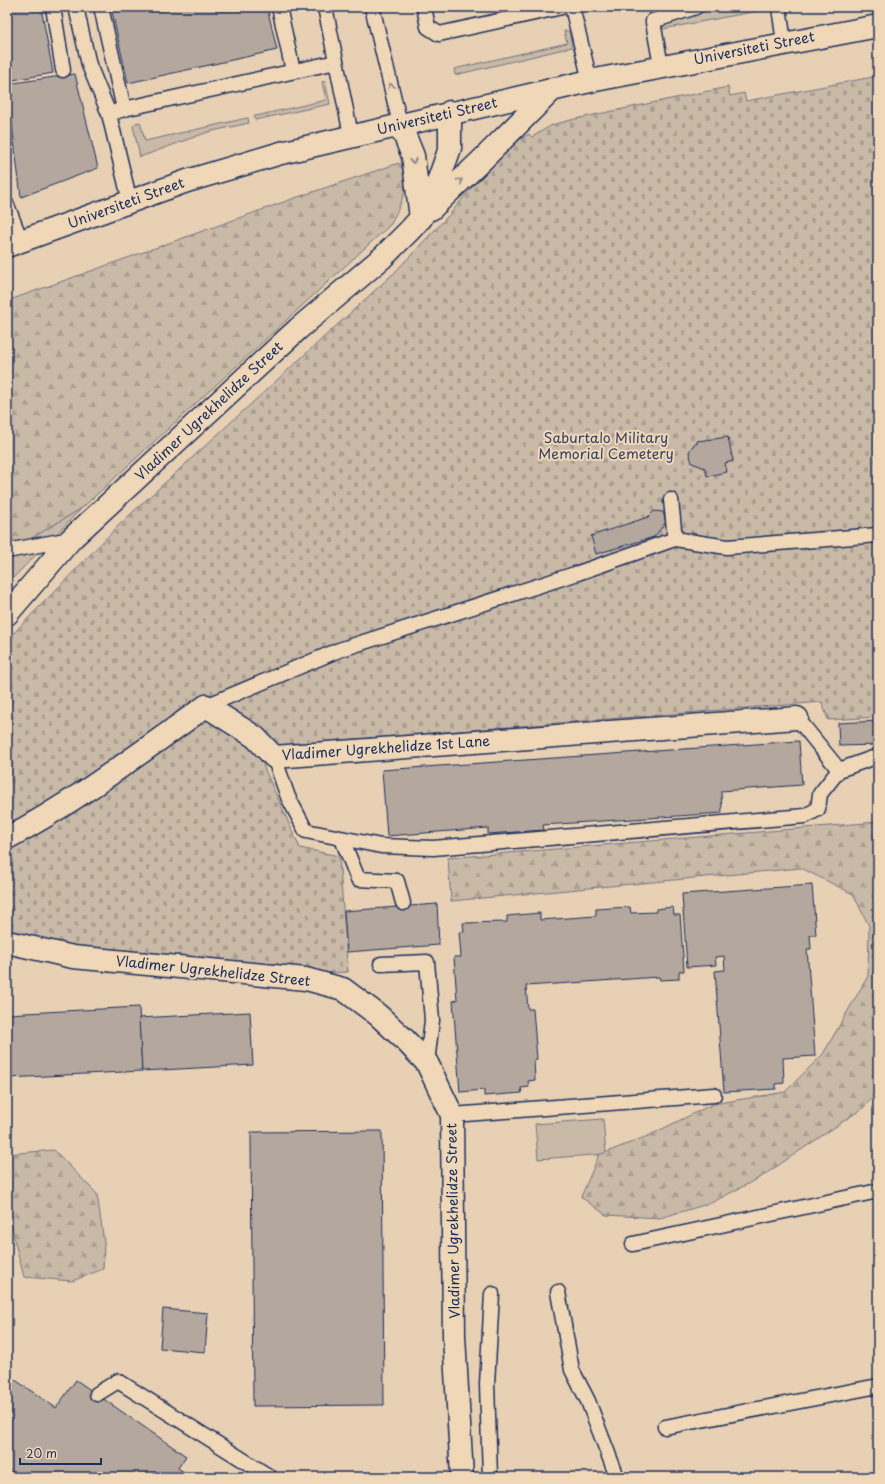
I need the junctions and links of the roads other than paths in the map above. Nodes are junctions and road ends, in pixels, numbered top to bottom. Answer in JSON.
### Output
{"nodes":[{"id":1,"x":53,"y":7,"type":"edge"},
{"id":2,"x":76,"y":7,"type":"edge"},
{"id":3,"x":101,"y":7,"type":"edge"},
{"id":4,"x":279,"y":7,"type":"edge"},
{"id":5,"x":325,"y":7,"type":"edge"},
{"id":6,"x":372,"y":7,"type":"edge"},
{"id":7,"x":424,"y":7,"type":"edge"},
{"id":8,"x":562,"y":7,"type":"edge"},
{"id":9,"x":572,"y":7,"type":"edge"},
{"id":10,"x":696,"y":7,"type":"edge"},
{"id":11,"x":779,"y":7,"type":"edge"},
{"id":12,"x":878,"y":26,"type":"edge"},
{"id":13,"x":784,"y":42,"type":"junction"},
{"id":14,"x":336,"y":62,"type":"junction"},
{"id":15,"x":661,"y":66,"type":"junction"},
{"id":16,"x":63,"y":70,"type":"dead end"},
{"id":17,"x":293,"y":71,"type":"junction"},
{"id":18,"x":590,"y":81,"type":"junction"},
{"id":19,"x":553,"y":89,"type":"junction"},
{"id":20,"x":124,"y":109,"type":"junction"},
{"id":21,"x":450,"y":112,"type":"junction"},
{"id":22,"x":109,"y":114,"type":"junction"},
{"id":23,"x":400,"y":124,"type":"junction"},
{"id":24,"x":352,"y":135,"type":"junction"},
{"id":25,"x":130,"y":202,"type":"junction"},
{"id":26,"x":7,"y":204,"type":"edge"},
{"id":27,"x":421,"y":218,"type":"junction"},
{"id":28,"x":14,"y":243,"type":"edge"},
{"id":29,"x":671,"y":500,"type":"dead end"},
{"id":30,"x":878,"y":534,"type":"edge"},
{"id":31,"x":71,"y":539,"type":"junction"},
{"id":32,"x":675,"y":539,"type":"junction"},
{"id":33,"x":7,"y":551,"type":"edge"},
{"id":34,"x":7,"y":614,"type":"edge"},
{"id":35,"x":206,"y":706,"type":"junction"},
{"id":36,"x":797,"y":718,"type":"joint"},
{"id":37,"x":878,"y":756,"type":"edge"},
{"id":38,"x":274,"y":757,"type":"junction"},
{"id":39,"x":839,"y":770,"type":"junction"},
{"id":40,"x":7,"y":838,"type":"edge"},
{"id":41,"x":342,"y":839,"type":"junction"},
{"id":42,"x":404,"y":903,"type":"dead end"},
{"id":43,"x":7,"y":942,"type":"edge"},
{"id":44,"x":381,"y":964,"type":"dead end"},
{"id":45,"x":428,"y":1063,"type":"junction"},
{"id":46,"x":714,"y":1095,"type":"dead end"},
{"id":47,"x":452,"y":1115,"type":"junction"},
{"id":48,"x":878,"y":1191,"type":"edge"},
{"id":49,"x":633,"y":1244,"type":"dead end"},
{"id":50,"x":558,"y":1292,"type":"dead end"},
{"id":51,"x":492,"y":1294,"type":"dead end"},
{"id":52,"x":878,"y":1386,"type":"edge"},
{"id":53,"x":97,"y":1394,"type":"dead end"},
{"id":54,"x":665,"y":1427,"type":"dead end"},
{"id":55,"x":270,"y":1477,"type":"edge"},
{"id":56,"x":462,"y":1477,"type":"edge"},
{"id":57,"x":490,"y":1477,"type":"edge"},
{"id":58,"x":617,"y":1477,"type":"edge"}],
"edges":[{"from":1,"to":16,"type":"lane"},
{"from":2,"to":22,"type":"lane"},
{"from":3,"to":20,"type":"lane"},
{"from":4,"to":17,"type":"lane"},
{"from":5,"to":14,"type":"lane"},
{"from":23,"to":6,"type":"lane","one_way":true},
{"from":7,"to":8,"type":"lane"},
{"from":9,"to":18,"type":"lane"},
{"from":10,"to":15,"type":"lane"},
{"from":11,"to":13,"type":"lane"},
{"from":12,"to":13,"type":"street","name":"Universiteti Street"},
{"from":13,"to":15,"type":"street","name":"Universiteti Street"},
{"from":14,"to":17,"type":"lane"},
{"from":14,"to":24,"type":"lane"},
{"from":15,"to":18,"type":"street","name":"Universiteti Street"},
{"from":17,"to":20,"type":"lane"},
{"from":18,"to":19,"type":"street","name":"Universiteti Street"},
{"from":19,"to":21,"type":"street","name":"Universiteti Street"},
{"from":27,"to":19,"type":"street","one_way":true},
{"from":20,"to":22,"type":"lane"},
{"from":21,"to":23,"type":"street","name":"Universiteti Street"},
{"from":21,"to":27,"type":"street","name":"Vladimer Ugrekhelidze Street"},
{"from":22,"to":25,"type":"lane"},
{"from":23,"to":24,"type":"street","name":"Universiteti Street"},
{"from":23,"to":27,"type":"street","one_way":true},
{"from":24,"to":25,"type":"street","name":"Universiteti Street"},
{"from":25,"to":28,"type":"street","name":"Universiteti Street"},
{"from":26,"to":28,"type":"lane"},
{"from":27,"to":31,"type":"street","name":"Vladimer Ugrekhelidze Street"},
{"from":29,"to":32,"type":"lane"},
{"from":30,"to":32,"type":"lane"},
{"from":31,"to":33,"type":"lane"},
{"from":31,"to":34,"type":"street","name":"Vladimer Ugrekhelidze Street"},
{"from":32,"to":35,"type":"lane"},
{"from":35,"to":38,"type":"street","name":"Vladimer Ugrekhelidze 1st Lane"},
{"from":35,"to":40,"type":"street"},
{"from":36,"to":38,"type":"street","name":"Vladimer Ugrekhelidze 1st Lane"},
{"from":36,"to":39,"type":"lane"},
{"from":37,"to":39,"type":"lane"},
{"from":38,"to":41,"type":"lane"},
{"from":39,"to":41,"type":"lane"},
{"from":41,"to":42,"type":"lane"},
{"from":43,"to":45,"type":"street","name":"Vladimer Ugrekhelidze Street"},
{"from":44,"to":45,"type":"lane"},
{"from":45,"to":47,"type":"street","name":"Vladimer Ugrekhelidze Street"},
{"from":46,"to":47,"type":"lane"},
{"from":47,"to":56,"type":"street","name":"Vladimer Ugrekhelidze Street"},
{"from":48,"to":49,"type":"lane"},
{"from":50,"to":58,"type":"lane"},
{"from":51,"to":57,"type":"lane"},
{"from":52,"to":54,"type":"lane"},
{"from":53,"to":55,"type":"lane"}]}
